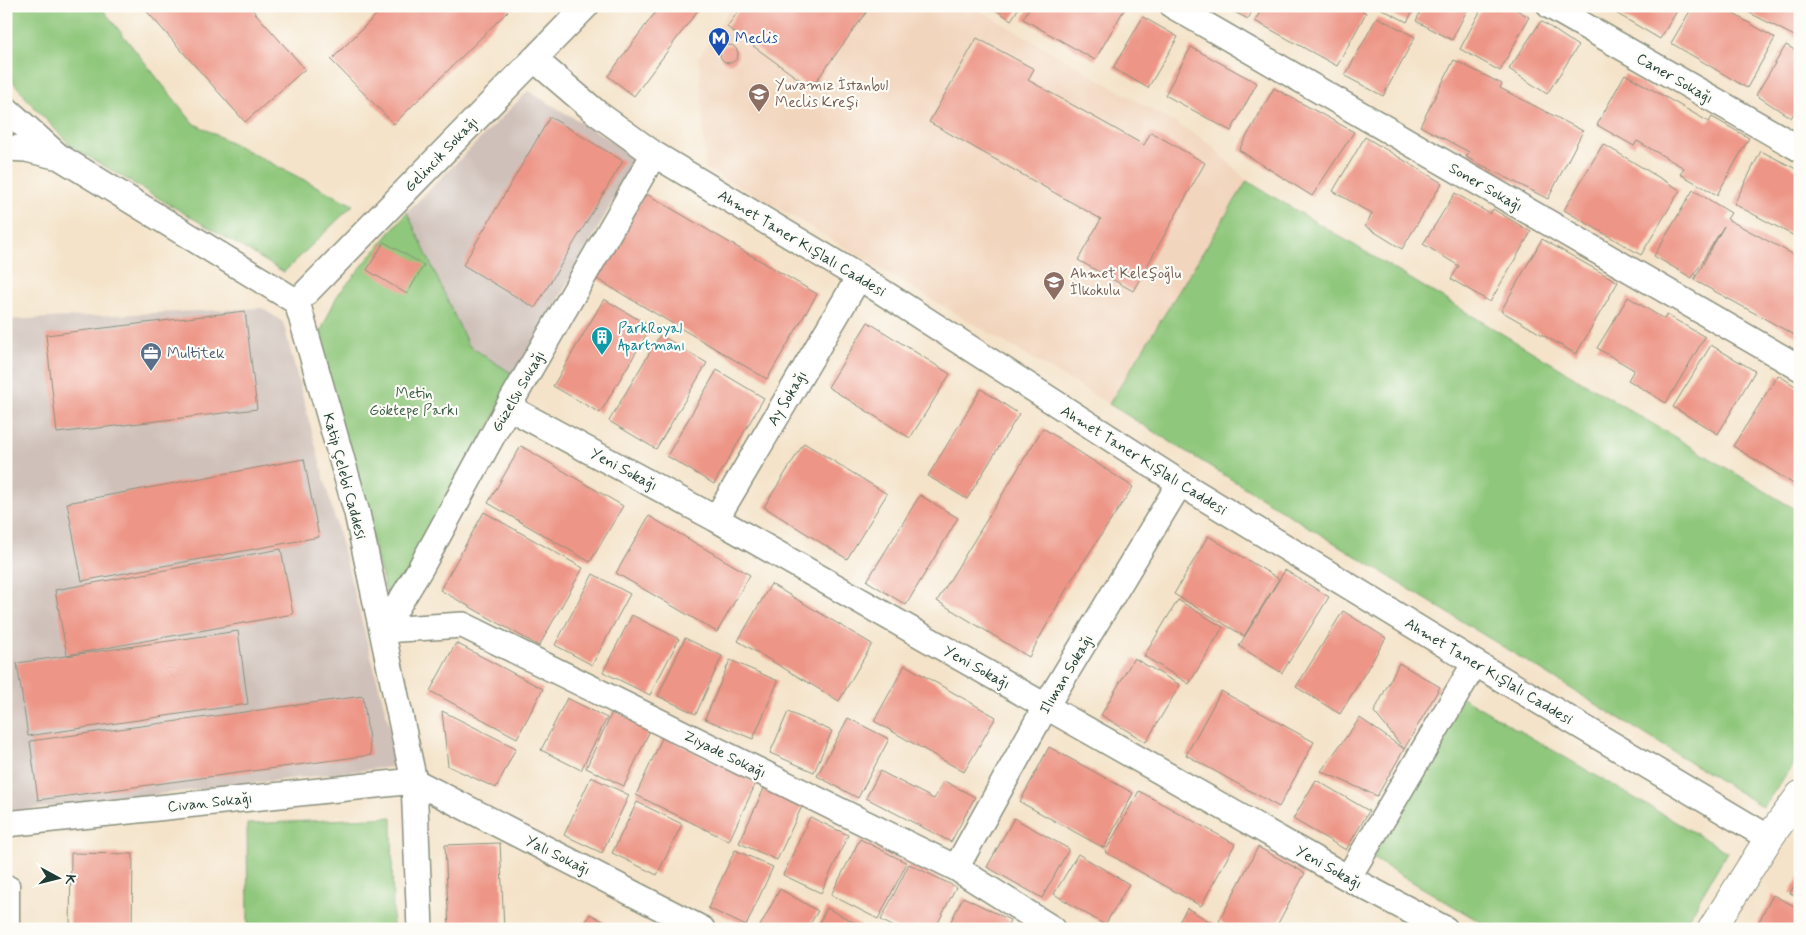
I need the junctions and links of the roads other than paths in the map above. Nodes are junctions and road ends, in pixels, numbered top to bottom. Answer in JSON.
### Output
{"nodes":[{"id":1,"x":586,"y":6,"type":"edge"},
{"id":2,"x":1173,"y":6,"type":"edge"},
{"id":3,"x":1550,"y":6,"type":"edge"},
{"id":4,"x":534,"y":59,"type":"junction"},
{"id":5,"x":6,"y":109,"type":"edge"},
{"id":6,"x":6,"y":148,"type":"edge"},
{"id":7,"x":1800,"y":149,"type":"edge"},
{"id":8,"x":654,"y":154,"type":"junction"},
{"id":9,"x":58,"y":156,"type":"junction"},
{"id":10,"x":859,"y":278,"type":"junction"},
{"id":11,"x":297,"y":302,"type":"junction"},
{"id":12,"x":1800,"y":368,"type":"edge"},
{"id":13,"x":508,"y":407,"type":"junction"},
{"id":14,"x":1180,"y":483,"type":"junction"},
{"id":15,"x":716,"y":519,"type":"junction"},
{"id":16,"x":383,"y":630,"type":"junction"},
{"id":17,"x":1475,"y":663,"type":"junction"},
{"id":18,"x":1046,"y":706,"type":"junction"},
{"id":19,"x":414,"y":781,"type":"junction"},
{"id":20,"x":1800,"y":795,"type":"edge"},
{"id":21,"x":6,"y":824,"type":"edge"},
{"id":22,"x":1770,"y":838,"type":"junction"},
{"id":23,"x":956,"y":868,"type":"junction"},
{"id":24,"x":1348,"y":878,"type":"junction"},
{"id":25,"x":6,"y":880,"type":"edge"},
{"id":26,"x":13,"y":929,"type":"edge"},
{"id":27,"x":420,"y":929,"type":"edge"},
{"id":28,"x":702,"y":929,"type":"edge"},
{"id":29,"x":1053,"y":929,"type":"edge"},
{"id":30,"x":1445,"y":929,"type":"edge"},
{"id":31,"x":1712,"y":929,"type":"edge"}],
"edges":[{"from":1,"to":4,"type":"street","name":"Gelincik Sokağı"},
{"from":2,"to":12,"type":"street","name":"Soner Sokağı"},
{"from":3,"to":7,"type":"street","name":"Caner Sokağı"},
{"from":4,"to":8,"type":"street","name":"Ahmet Taner Kışlalı Caddesi"},
{"from":4,"to":11,"type":"street","name":"Gelincik Sokağı"},
{"from":5,"to":9,"type":"street"},
{"from":6,"to":9,"type":"street"},
{"from":8,"to":10,"type":"street","name":"Ahmet Taner Kışlalı Caddesi"},
{"from":8,"to":13,"type":"street","name":"Güzelsu Sokağı"},
{"from":9,"to":11,"type":"street"},
{"from":10,"to":14,"type":"street","name":"Ahmet Taner Kışlalı Caddesi"},
{"from":10,"to":15,"type":"street","name":"Ay Sokağı"},
{"from":11,"to":16,"type":"street","name":"Katip Çelebi Caddesi"},
{"from":13,"to":15,"type":"street","name":"Yeni Sokağı"},
{"from":13,"to":16,"type":"street","name":"Güzelsu Sokağı"},
{"from":14,"to":17,"type":"street","name":"Ahmet Taner Kışlalı Caddesi"},
{"from":14,"to":18,"type":"street","name":"Ilıman Sokağı"},
{"from":15,"to":18,"type":"street","name":"Yeni Sokağı"},
{"from":16,"to":19,"type":"street","name":"Katip Çelebi Caddesi"},
{"from":16,"to":23,"type":"street","name":"Ziyade Sokağı"},
{"from":17,"to":22,"type":"street","name":"Ahmet Taner Kışlalı Caddesi"},
{"from":17,"to":24,"type":"street"},
{"from":18,"to":23,"type":"street","name":"Ilıman Sokağı"},
{"from":18,"to":24,"type":"street","name":"Yeni Sokağı"},
{"from":19,"to":21,"type":"street","name":"Civan Sokağı"},
{"from":19,"to":27,"type":"street","name":"Katip Çelebi Caddesi"},
{"from":19,"to":28,"type":"street","name":"Yalı Sokağı"},
{"from":20,"to":22,"type":"street"},
{"from":22,"to":31,"type":"street"},
{"from":23,"to":29,"type":"street","name":"Ziyade Sokağı"},
{"from":24,"to":30,"type":"street","name":"Yeni Sokağı"},
{"from":25,"to":26,"type":"lane"}]}
